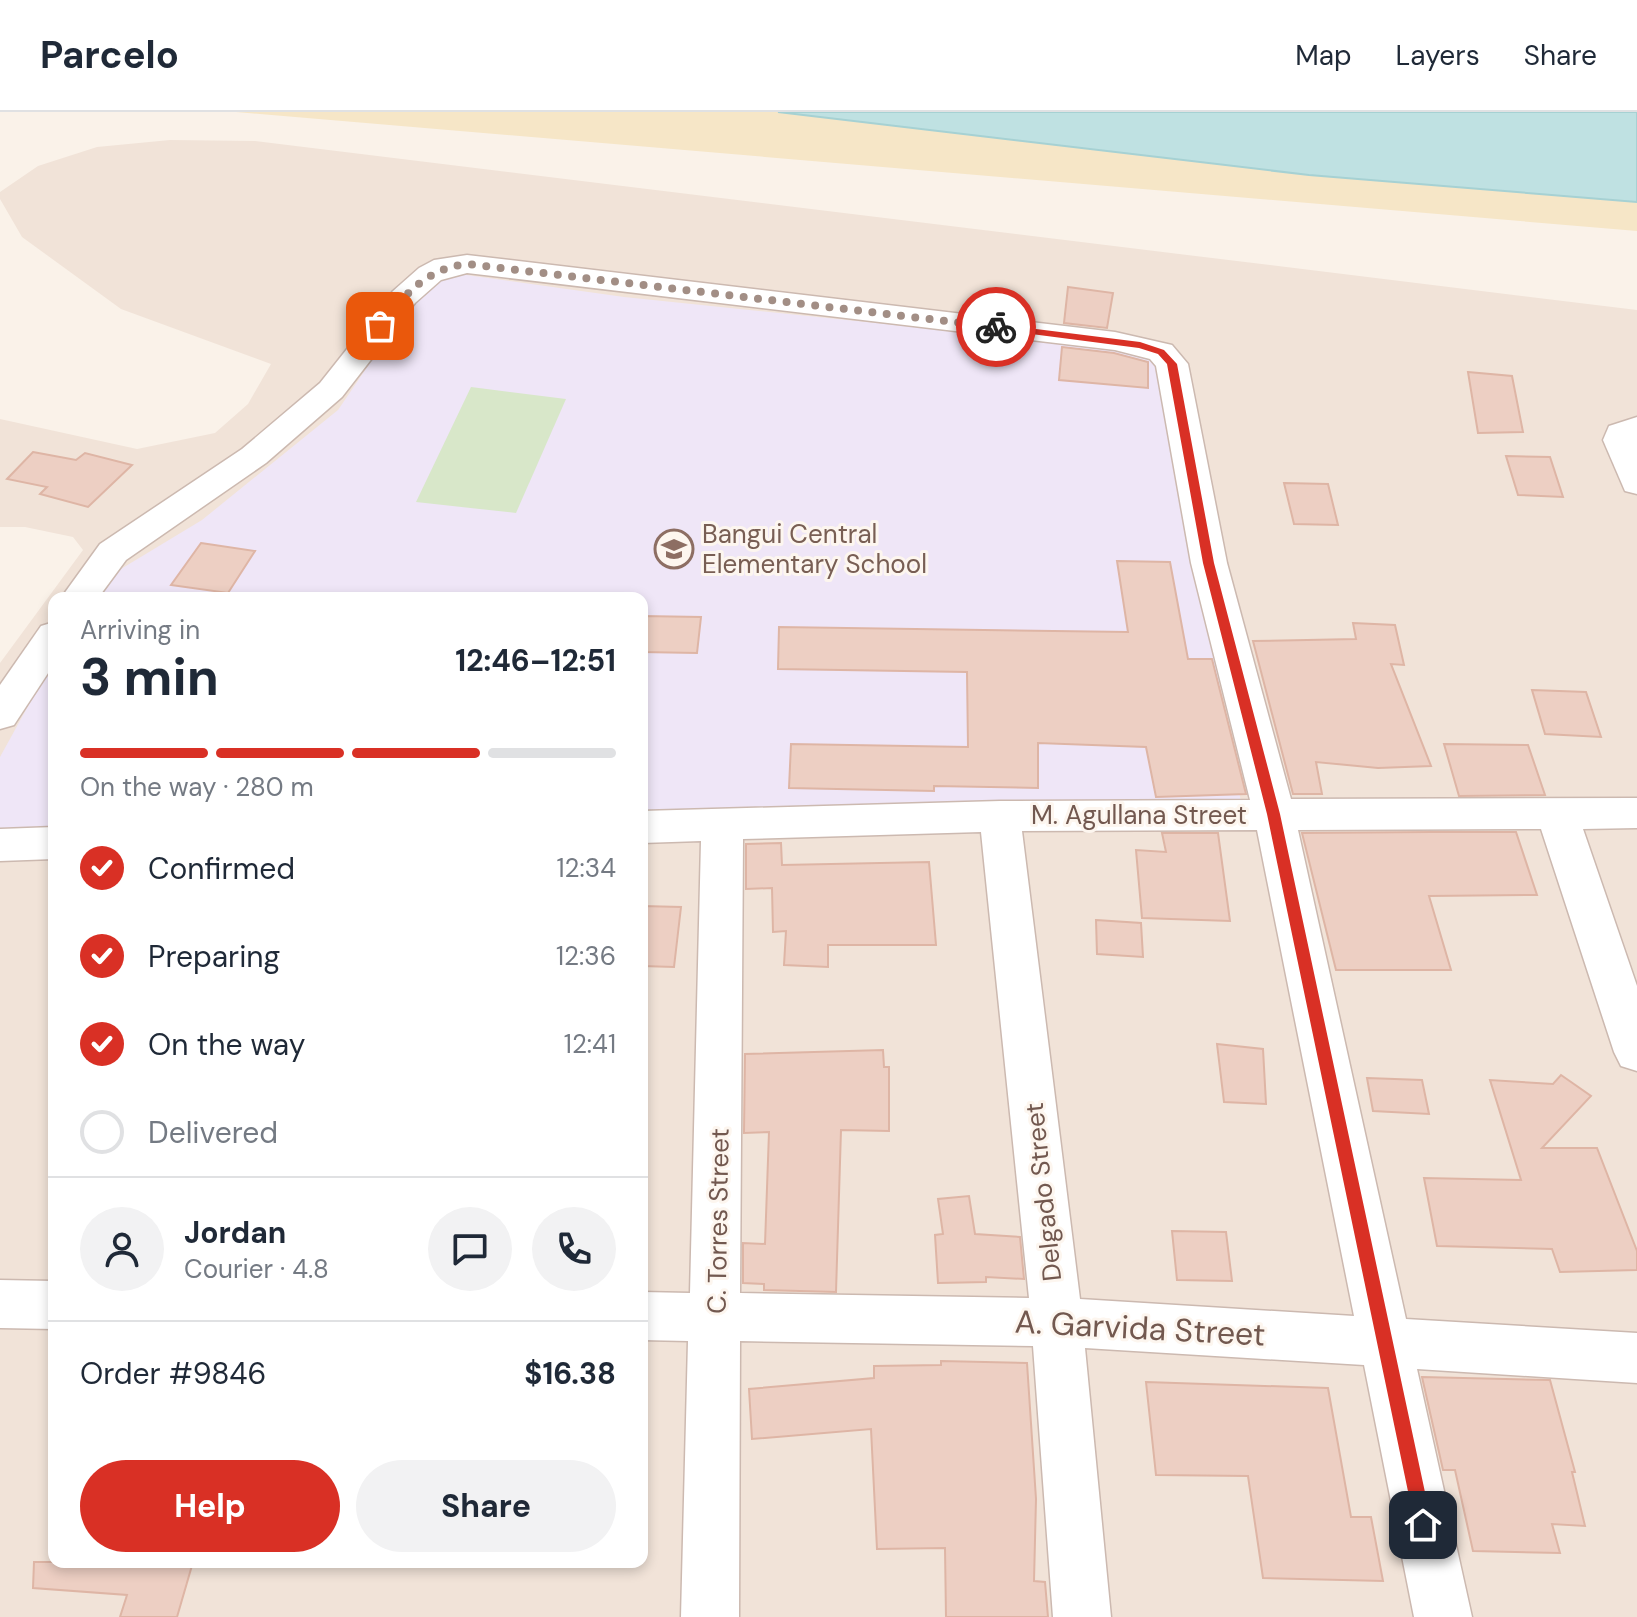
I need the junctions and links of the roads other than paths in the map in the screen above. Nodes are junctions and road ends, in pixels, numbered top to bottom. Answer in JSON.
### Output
{"nodes":[{"id":1,"x":1637,"y":427,"type":"edge"},
{"id":2,"x":1637,"y":483,"type":"edge"},
{"id":3,"x":83,"y":592,"type":"edge"},
{"id":4,"x":48,"y":644,"type":"edge"},
{"id":5,"x":0,"y":715,"type":"edge"},
{"id":6,"x":1637,"y":813,"type":"edge"},
{"id":7,"x":1274,"y":814,"type":"junction"},
{"id":8,"x":1557,"y":814,"type":"junction"},
{"id":9,"x":1000,"y":816,"type":"junction"},
{"id":10,"x":722,"y":825,"type":"junction"},
{"id":11,"x":648,"y":827,"type":"edge"},
{"id":12,"x":48,"y":843,"type":"edge"},
{"id":13,"x":0,"y":845,"type":"edge"},
{"id":14,"x":1637,"y":1052,"type":"edge"},
{"id":15,"x":0,"y":1304,"type":"edge"},
{"id":16,"x":48,"y":1305,"type":"edge"},
{"id":17,"x":648,"y":1316,"type":"edge"},
{"id":18,"x":718,"y":1317,"type":"junction"},
{"id":19,"x":1057,"y":1322,"type":"junction"},
{"id":20,"x":1385,"y":1342,"type":"junction"},
{"id":21,"x":1637,"y":1358,"type":"edge"},
{"id":22,"x":710,"y":1617,"type":"edge"},
{"id":23,"x":1082,"y":1617,"type":"edge"},
{"id":24,"x":1443,"y":1617,"type":"edge"}],
"edges":[{"from":1,"to":2,"type":"street"},
{"from":3,"to":7,"type":"street"},
{"from":4,"to":5,"type":"street"},
{"from":6,"to":8,"type":"street","name":"M. Agullana Street"},
{"from":7,"to":8,"type":"street","name":"M. Agullana Street"},
{"from":7,"to":9,"type":"street","name":"M. Agullana Street"},
{"from":7,"to":20,"type":"street"},
{"from":8,"to":14,"type":"street"},
{"from":9,"to":10,"type":"street","name":"M. Agullana Street"},
{"from":9,"to":19,"type":"street","name":"Delgado Street"},
{"from":10,"to":11,"type":"street","name":"M. Agullana Street"},
{"from":10,"to":18,"type":"street","name":"C. Torres Street"},
{"from":12,"to":13,"type":"street"},
{"from":15,"to":16,"type":"street"},
{"from":17,"to":18,"type":"street","name":"A. Garvida Street"},
{"from":18,"to":19,"type":"street","name":"A. Garvida Street"},
{"from":18,"to":22,"type":"street","name":"C. Torres Street"},
{"from":19,"to":20,"type":"street","name":"A. Garvida Street"},
{"from":19,"to":23,"type":"street","name":"Delgado Street"},
{"from":20,"to":21,"type":"street","name":"A. Garvida Street"},
{"from":20,"to":24,"type":"street"}]}
